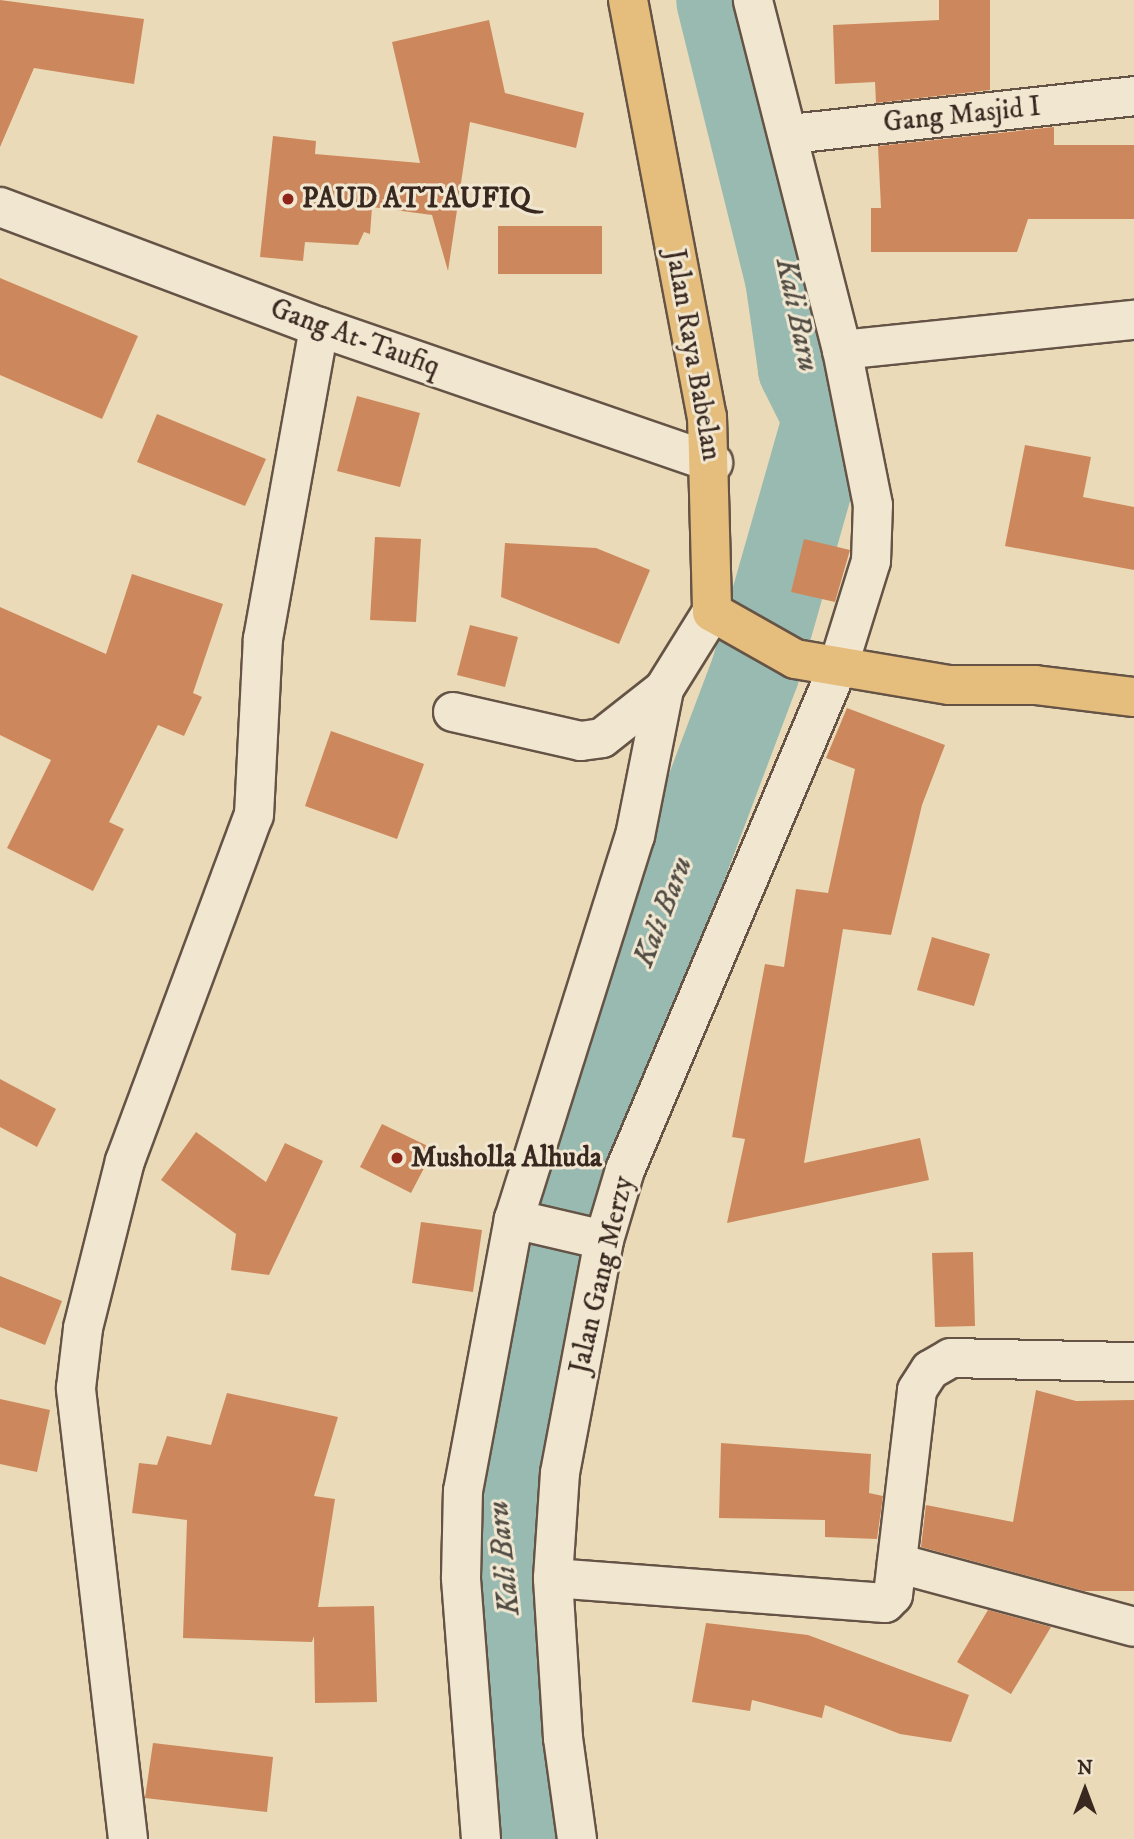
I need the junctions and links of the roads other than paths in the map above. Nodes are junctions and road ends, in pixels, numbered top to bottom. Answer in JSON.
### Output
{"nodes":[{"id":1,"x":628,"y":0,"type":"edge"},
{"id":2,"x":753,"y":0,"type":"edge"},
{"id":3,"x":1134,"y":96,"type":"edge"},
{"id":4,"x":791,"y":134,"type":"junction"},
{"id":5,"x":0,"y":207,"type":"edge"},
{"id":6,"x":1134,"y":320,"type":"edge"},
{"id":7,"x":318,"y":327,"type":"junction"},
{"id":8,"x":842,"y":350,"type":"junction"},
{"id":9,"x":713,"y":463,"type":"junction"},
{"id":10,"x":720,"y":620,"type":"junction"},
{"id":11,"x":838,"y":667,"type":"junction"},
{"id":12,"x":664,"y":690,"type":"junction"},
{"id":13,"x":1134,"y":697,"type":"edge"},
{"id":14,"x":453,"y":712,"type":"dead end"},
{"id":15,"x":528,"y":1222,"type":"junction"},
{"id":16,"x":596,"y":1238,"type":"junction"},
{"id":17,"x":1134,"y":1362,"type":"edge"},
{"id":18,"x":897,"y":1563,"type":"junction"},
{"id":19,"x":553,"y":1578,"type":"junction"},
{"id":20,"x":1134,"y":1627,"type":"edge"},
{"id":21,"x":128,"y":1839,"type":"edge"},
{"id":22,"x":481,"y":1839,"type":"edge"},
{"id":23,"x":577,"y":1839,"type":"edge"}],
"edges":[{"from":1,"to":9,"type":"main road","name":"Jalan Raya Babelan"},
{"from":2,"to":4,"type":"street","name":"Jalan Gang Merzy"},
{"from":3,"to":4,"type":"street","name":"Gang Masjid I"},
{"from":4,"to":8,"type":"street","name":"Jalan Gang Merzy"},
{"from":5,"to":7,"type":"street","name":"Gang At-Taufiq"},
{"from":6,"to":8,"type":"street"},
{"from":7,"to":9,"type":"street","name":"Gang At-Taufiq"},
{"from":7,"to":21,"type":"street"},
{"from":8,"to":11,"type":"street","name":"Jalan Gang Merzy"},
{"from":9,"to":10,"type":"main road","name":"Jalan Raya Babelan"},
{"from":10,"to":11,"type":"main road"},
{"from":10,"to":12,"type":"street"},
{"from":11,"to":13,"type":"main road"},
{"from":11,"to":16,"type":"street","name":"Jalan Gang Merzy"},
{"from":12,"to":14,"type":"street"},
{"from":12,"to":15,"type":"street"},
{"from":15,"to":16,"type":"street"},
{"from":15,"to":22,"type":"street"},
{"from":16,"to":19,"type":"street","name":"Jalan Gang Merzy"},
{"from":17,"to":18,"type":"street"},
{"from":18,"to":19,"type":"street"},
{"from":18,"to":20,"type":"street"},
{"from":19,"to":23,"type":"street","name":"Jalan Gang Merzy"}]}
